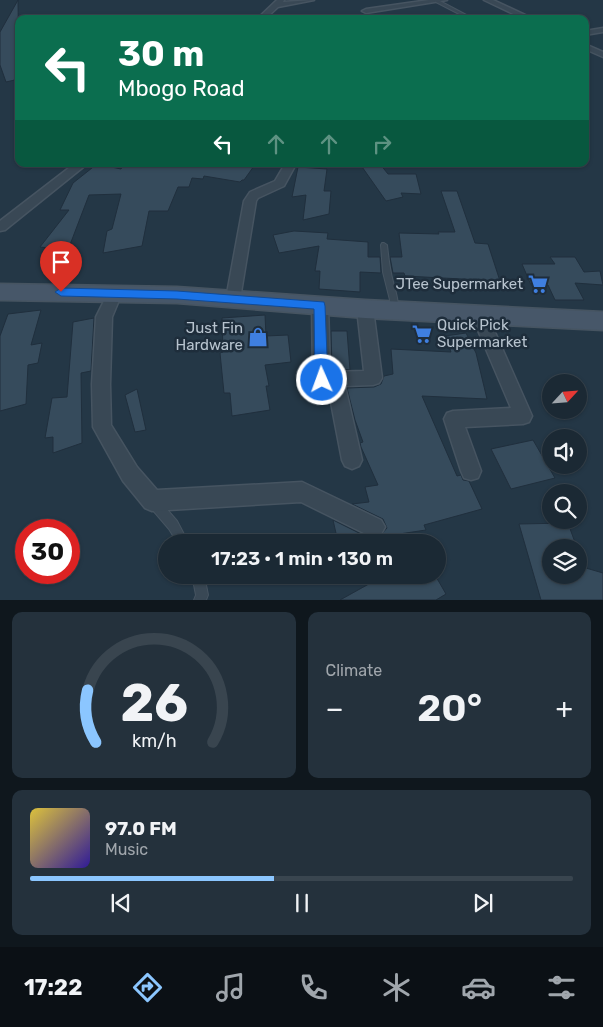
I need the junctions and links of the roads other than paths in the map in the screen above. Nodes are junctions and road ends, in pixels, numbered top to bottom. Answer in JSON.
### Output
{"nodes":[{"id":1,"x":312,"y":0,"type":"edge"},
{"id":2,"x":488,"y":0,"type":"edge"},
{"id":3,"x":440,"y":1,"type":"edge"},
{"id":4,"x":278,"y":3,"type":"edge"},
{"id":5,"x":366,"y":11,"type":"dead end"},
{"id":6,"x":264,"y":15,"type":"edge"},
{"id":7,"x":464,"y":15,"type":"edge"},
{"id":8,"x":522,"y":15,"type":"edge"},
{"id":9,"x":603,"y":30,"type":"edge"},
{"id":10,"x":589,"y":32,"type":"edge"},
{"id":11,"x":589,"y":48,"type":"edge"},
{"id":12,"x":603,"y":55,"type":"edge"},
{"id":13,"x":77,"y":167,"type":"edge"},
{"id":14,"x":288,"y":167,"type":"edge"},
{"id":15,"x":0,"y":227,"type":"edge"},
{"id":16,"x":384,"y":245,"type":"dead end"},
{"id":17,"x":0,"y":292,"type":"edge"},
{"id":18,"x":115,"y":294,"type":"junction"},
{"id":19,"x":233,"y":299,"type":"junction"},
{"id":20,"x":320,"y":306,"type":"junction"},
{"id":21,"x":365,"y":309,"type":"junction"},
{"id":22,"x":394,"y":310,"type":"junction"},
{"id":23,"x":479,"y":314,"type":"junction"},
{"id":24,"x":603,"y":321,"type":"edge"},
{"id":25,"x":335,"y":380,"type":"junction"},
{"id":26,"x":352,"y":460,"type":"dead end"},
{"id":27,"x":471,"y":471,"type":"dead end"},
{"id":28,"x":152,"y":501,"type":"junction"},
{"id":29,"x":374,"y":527,"type":"dead end"},
{"id":30,"x":178,"y":534,"type":"edge"},
{"id":31,"x":200,"y":584,"type":"edge"},
{"id":32,"x":200,"y":600,"type":"edge"}],
"edges":[{"from":1,"to":4,"type":"street"},
{"from":2,"to":8,"type":"street"},
{"from":3,"to":5,"type":"street"},
{"from":3,"to":7,"type":"lane"},
{"from":4,"to":6,"type":"street"},
{"from":9,"to":10,"type":"street"},
{"from":11,"to":12,"type":"street"},
{"from":13,"to":15,"type":"street"},
{"from":14,"to":19,"type":"street"},
{"from":16,"to":22,"type":"lane"},
{"from":17,"to":18,"type":"main road"},
{"from":18,"to":19,"type":"main road"},
{"from":18,"to":28,"type":"street"},
{"from":19,"to":20,"type":"main road"},
{"from":20,"to":21,"type":"main road"},
{"from":20,"to":25,"type":"street"},
{"from":21,"to":22,"type":"main road"},
{"from":21,"to":25,"type":"street"},
{"from":22,"to":23,"type":"main road"},
{"from":23,"to":24,"type":"main road"},
{"from":23,"to":27,"type":"street"},
{"from":25,"to":26,"type":"street"},
{"from":28,"to":29,"type":"street"},
{"from":28,"to":30,"type":"lane"},
{"from":31,"to":32,"type":"lane"}]}
